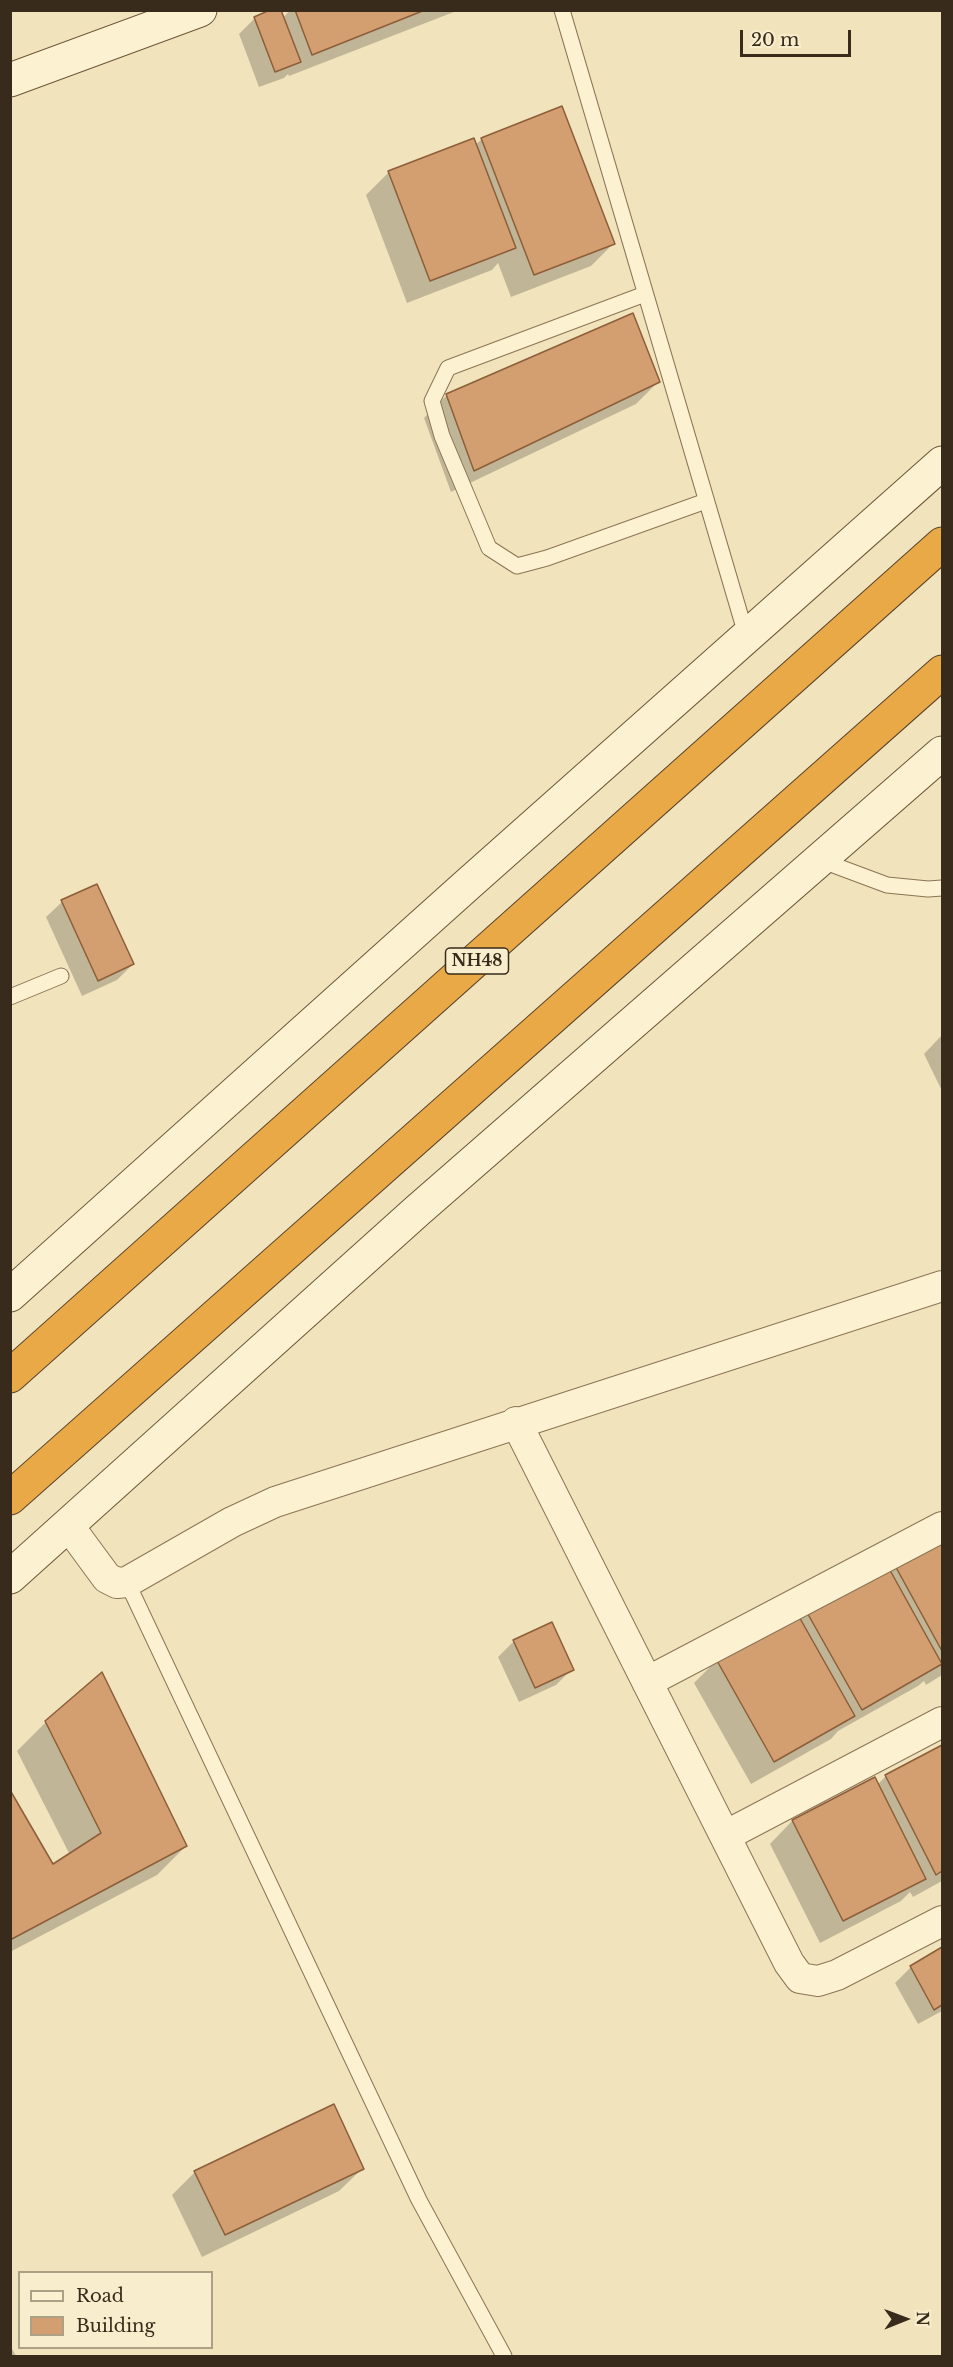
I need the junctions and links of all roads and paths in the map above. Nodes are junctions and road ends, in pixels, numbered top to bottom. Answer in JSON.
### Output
{"nodes":[{"id":1,"x":201,"y":10,"type":"edge"},
{"id":2,"x":562,"y":10,"type":"edge"},
{"id":3,"x":10,"y":80,"type":"edge"},
{"id":4,"x":645,"y":294,"type":"junction"},
{"id":5,"x":942,"y":463,"type":"edge"},
{"id":6,"x":706,"y":501,"type":"junction"},
{"id":7,"x":942,"y":544,"type":"edge"},
{"id":8,"x":747,"y":638,"type":"junction"},
{"id":9,"x":942,"y":672,"type":"edge"},
{"id":10,"x":942,"y":753,"type":"edge"},
{"id":11,"x":820,"y":860,"type":"junction"},
{"id":12,"x":942,"y":888,"type":"edge"},
{"id":13,"x":61,"y":976,"type":"dead end"},
{"id":14,"x":10,"y":997,"type":"edge"},
{"id":15,"x":942,"y":1286,"type":"edge"},
{"id":16,"x":10,"y":1295,"type":"edge"},
{"id":17,"x":10,"y":1376,"type":"edge"},
{"id":18,"x":516,"y":1422,"type":"junction"},
{"id":19,"x":10,"y":1498,"type":"edge"},
{"id":20,"x":68,"y":1525,"type":"junction"},
{"id":21,"x":942,"y":1527,"type":"edge"},
{"id":22,"x":10,"y":1576,"type":"edge"},
{"id":23,"x":127,"y":1582,"type":"junction"},
{"id":24,"x":647,"y":1682,"type":"junction"},
{"id":25,"x":942,"y":1722,"type":"edge"},
{"id":26,"x":724,"y":1836,"type":"junction"},
{"id":27,"x":942,"y":1921,"type":"edge"},
{"id":28,"x":504,"y":2356,"type":"edge"}],
"edges":[{"from":1,"to":3,"type":"street"},
{"from":2,"to":4,"type":"lane"},
{"from":4,"to":6,"type":"lane"},
{"from":4,"to":6,"type":"lane"},
{"from":5,"to":8,"type":"street"},
{"from":6,"to":8,"type":"lane"},
{"from":7,"to":17,"type":"highway","number":"NH48"},
{"from":8,"to":16,"type":"street"},
{"from":9,"to":19,"type":"highway"},
{"from":10,"to":11,"type":"street"},
{"from":11,"to":12,"type":"lane"},
{"from":11,"to":20,"type":"street"},
{"from":13,"to":14,"type":"lane"},
{"from":15,"to":18,"type":"street"},
{"from":18,"to":23,"type":"street"},
{"from":18,"to":24,"type":"street"},
{"from":20,"to":22,"type":"street"},
{"from":20,"to":23,"type":"street"},
{"from":21,"to":24,"type":"street"},
{"from":23,"to":28,"type":"lane"},
{"from":24,"to":26,"type":"street"},
{"from":25,"to":26,"type":"street"},
{"from":26,"to":27,"type":"street"}]}
